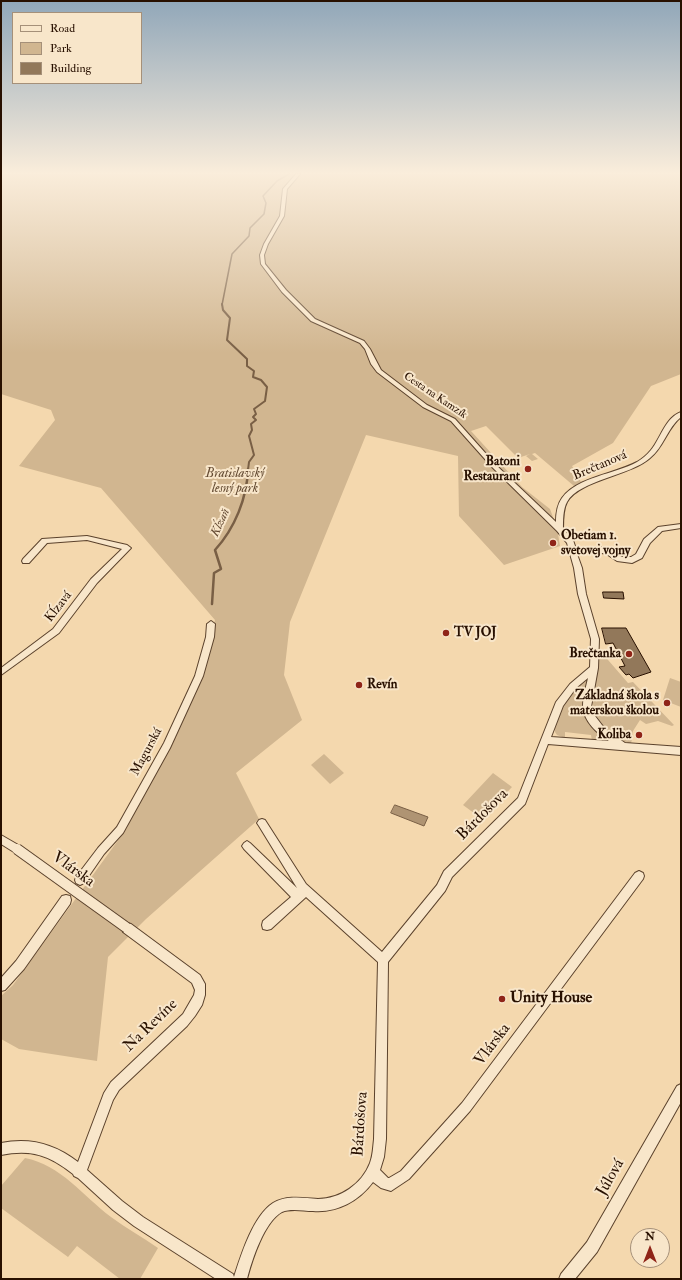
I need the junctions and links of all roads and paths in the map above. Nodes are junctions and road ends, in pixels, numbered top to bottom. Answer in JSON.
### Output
{"nodes":[{"id":1,"x":272,"y":234,"type":"edge"},
{"id":2,"x":681,"y":414,"type":"edge"},
{"id":3,"x":681,"y":526,"type":"edge"},
{"id":4,"x":559,"y":529,"type":"junction"},
{"id":5,"x":573,"y":552,"type":"junction"},
{"id":6,"x":26,"y":561,"type":"dead end"},
{"id":7,"x":211,"y":624,"type":"dead end"},
{"id":8,"x":594,"y":668,"type":"junction"},
{"id":9,"x":1,"y":672,"type":"edge"},
{"id":10,"x":546,"y":740,"type":"junction"},
{"id":11,"x":624,"y":747,"type":"junction"},
{"id":12,"x":681,"y":751,"type":"edge"},
{"id":13,"x":262,"y":823,"type":"dead end"},
{"id":14,"x":1,"y":839,"type":"edge"},
{"id":15,"x":248,"y":846,"type":"dead end"},
{"id":16,"x":638,"y":876,"type":"dead end"},
{"id":17,"x":80,"y":880,"type":"dead end"},
{"id":18,"x":302,"y":894,"type":"junction"},
{"id":19,"x":66,"y":900,"type":"dead end"},
{"id":20,"x":267,"y":925,"type":"dead end"},
{"id":21,"x":127,"y":928,"type":"joint"},
{"id":22,"x":384,"y":960,"type":"junction"},
{"id":23,"x":1,"y":986,"type":"edge"},
{"id":24,"x":681,"y":1090,"type":"edge"},
{"id":25,"x":1,"y":1149,"type":"edge"},
{"id":26,"x":78,"y":1172,"type":"junction"},
{"id":27,"x":372,"y":1172,"type":"junction"},
{"id":28,"x":228,"y":1279,"type":"edge"},
{"id":29,"x":240,"y":1279,"type":"edge"},
{"id":30,"x":566,"y":1279,"type":"edge"}],
"edges":[{"from":1,"to":4,"type":"street","name":"Cesta na Kamzík"},
{"from":2,"to":4,"type":"street","name":"Brečtanová"},
{"from":3,"to":5,"type":"street"},
{"from":4,"to":5,"type":"street"},
{"from":5,"to":8,"type":"street"},
{"from":6,"to":9,"type":"street","name":"Kĺzavá"},
{"from":7,"to":17,"type":"street","name":"Magurská"},
{"from":8,"to":10,"type":"street"},
{"from":8,"to":11,"type":"street"},
{"from":10,"to":11,"type":"street"},
{"from":10,"to":22,"type":"street","name":"Bárdošova"},
{"from":11,"to":12,"type":"street"},
{"from":13,"to":18,"type":"street"},
{"from":14,"to":21,"type":"street","name":"Vlárska","bridge":true},
{"from":15,"to":18,"type":"street"},
{"from":16,"to":27,"type":"street","name":"Vlárska"},
{"from":18,"to":20,"type":"street"},
{"from":18,"to":22,"type":"street"},
{"from":19,"to":23,"type":"street"},
{"from":21,"to":26,"type":"street","name":"Na Revíne"},
{"from":22,"to":27,"type":"street","name":"Bárdošova"},
{"from":24,"to":30,"type":"street","name":"Júlová"},
{"from":25,"to":26,"type":"street"},
{"from":26,"to":28,"type":"street"},
{"from":27,"to":29,"type":"street","name":"Bárdošova"}]}
